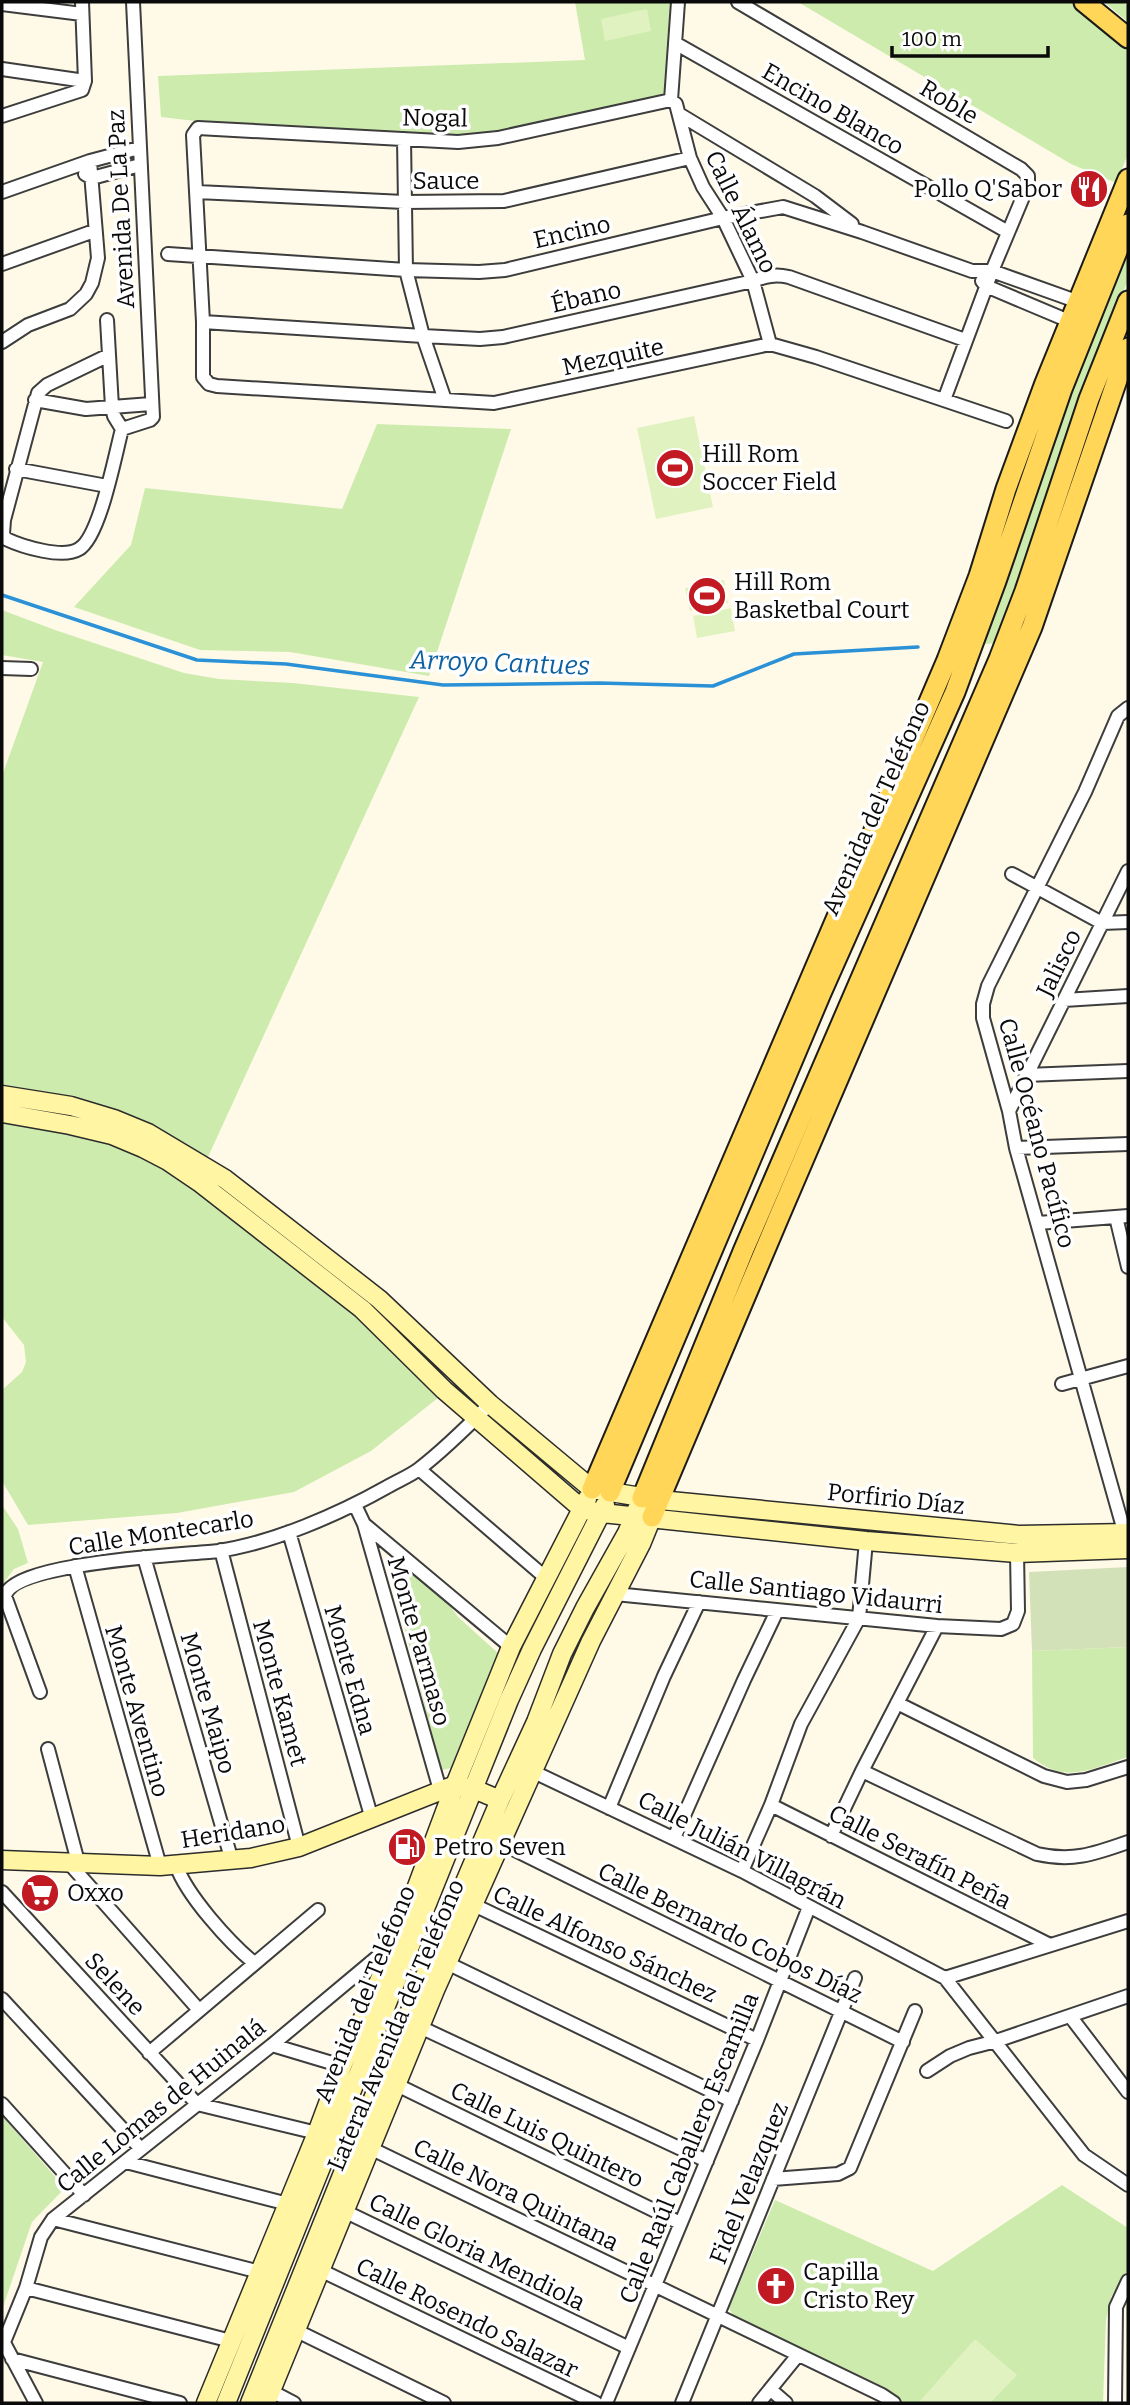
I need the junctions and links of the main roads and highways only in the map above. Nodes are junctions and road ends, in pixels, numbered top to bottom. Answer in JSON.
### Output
{"nodes":[{"id":1,"x":1084,"y":2,"type":"edge"},
{"id":2,"x":1128,"y":38,"type":"edge"},
{"id":3,"x":1128,"y":181,"type":"edge"},
{"id":4,"x":1128,"y":224,"type":"edge"},
{"id":5,"x":1128,"y":301,"type":"edge"},
{"id":6,"x":1128,"y":348,"type":"edge"},
{"id":7,"x":1053,"y":386,"type":"junction"},
{"id":8,"x":1068,"y":492,"type":"junction"},
{"id":9,"x":972,"y":649,"type":"junction"},
{"id":10,"x":1007,"y":662,"type":"junction"},
{"id":11,"x":995,"y":690,"type":"junction"},
{"id":12,"x":908,"y":773,"type":"junction"},
{"id":13,"x":947,"y":783,"type":"junction"},
{"id":14,"x":769,"y":1215,"type":"junction"},
{"id":15,"x":694,"y":1272,"type":"junction"},
{"id":16,"x":647,"y":1508,"type":"road end"}],
"edges":[{"from":1,"to":2,"type":"main road"},
{"from":3,"to":7,"type":"main road"},
{"from":4,"to":7,"type":"main road","name":"Avenida del Teléfono"},
{"from":5,"to":8,"type":"main road"},
{"from":6,"to":8,"type":"main road"},
{"from":7,"to":9,"type":"main road","name":"Avenida del Teléfono"},
{"from":7,"to":12,"type":"main road"},
{"from":8,"to":10,"type":"main road"},
{"from":9,"to":10,"type":"main road"},
{"from":9,"to":12,"type":"main road","name":"Avenida del Teléfono"},
{"from":10,"to":11,"type":"main road"},
{"from":11,"to":13,"type":"main road"},
{"from":11,"to":14,"type":"main road"},
{"from":12,"to":13,"type":"main road"},
{"from":12,"to":15,"type":"main road","name":"Avenida del Teléfono"},
{"from":13,"to":14,"type":"main road"},
{"from":14,"to":16,"type":"main road"},
{"from":15,"to":15,"type":"main road","name":"Avenida del Teléfono"}]}
